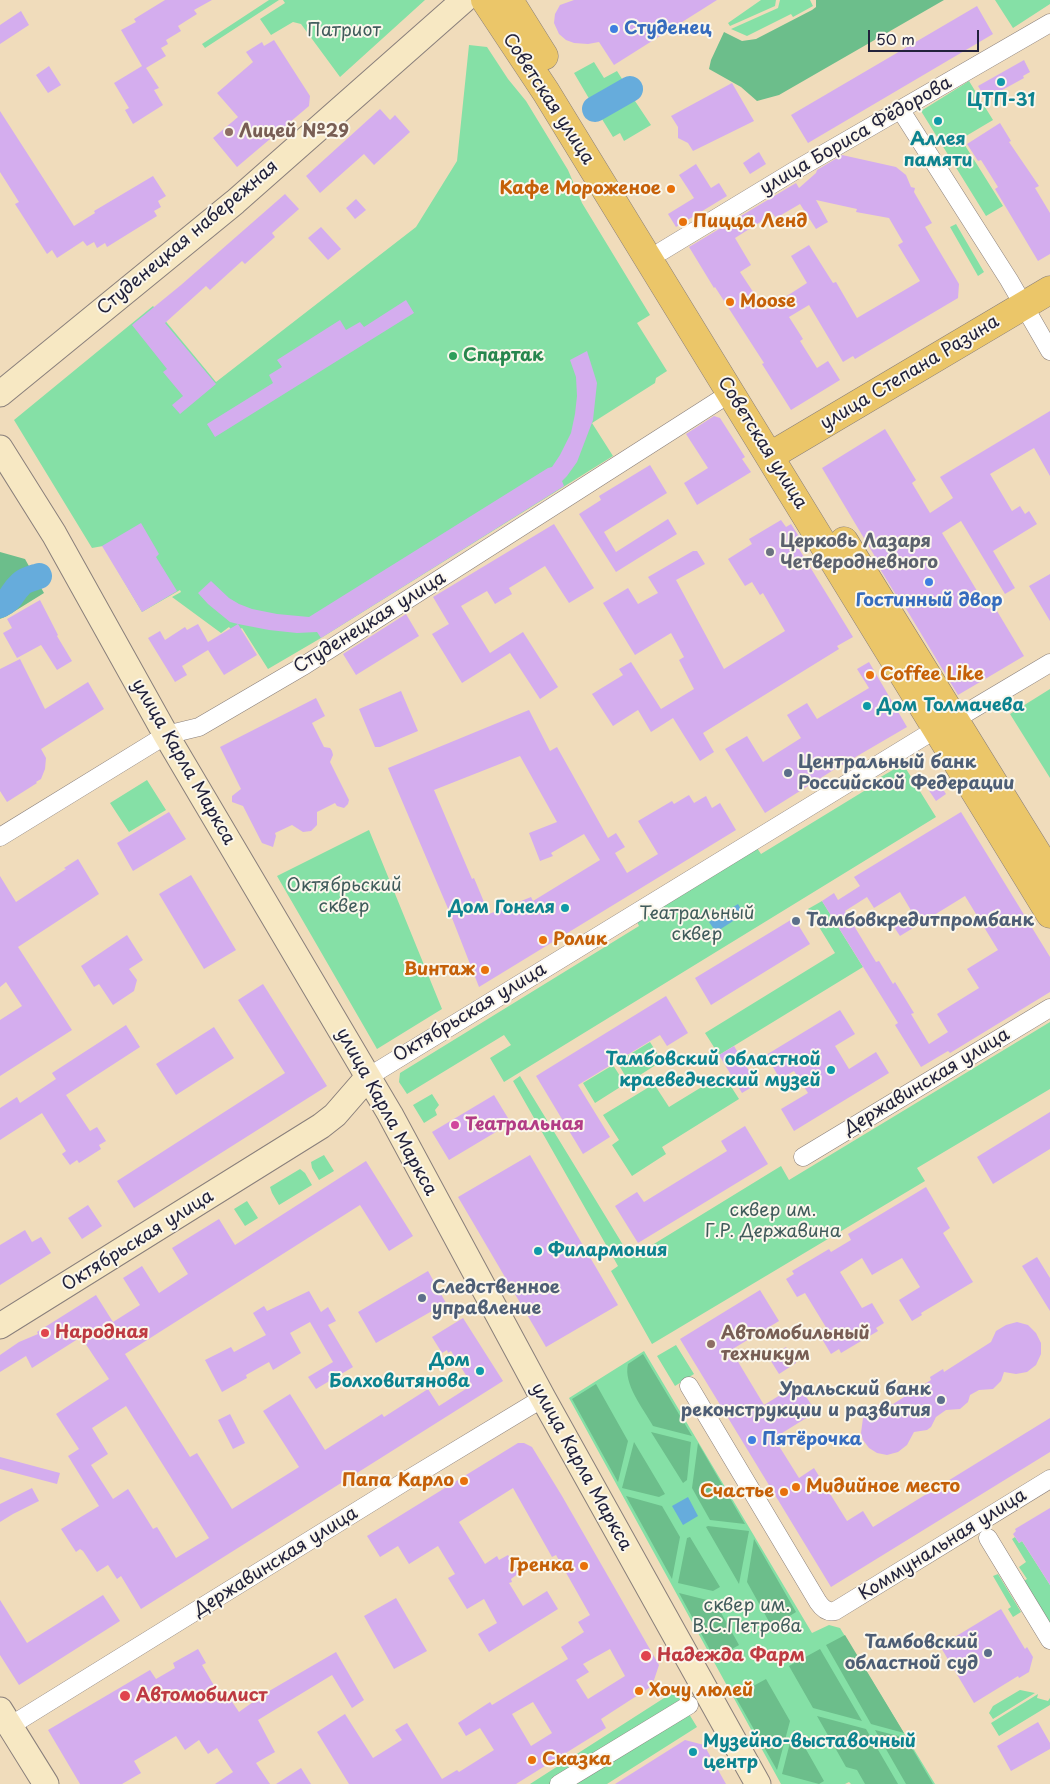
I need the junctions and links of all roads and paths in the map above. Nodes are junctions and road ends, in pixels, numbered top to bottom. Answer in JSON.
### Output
{"nodes":[{"id":1,"x":464,"y":0,"type":"edge"},
{"id":2,"x":485,"y":0,"type":"edge"},
{"id":3,"x":509,"y":0,"type":"edge"},
{"id":4,"x":1050,"y":23,"type":"edge"},
{"id":5,"x":553,"y":87,"type":"junction"},
{"id":6,"x":900,"y":108,"type":"junction"},
{"id":7,"x":594,"y":154,"type":"junction"},
{"id":8,"x":662,"y":251,"type":"junction"},
{"id":9,"x":1050,"y":290,"type":"edge"},
{"id":10,"x":1024,"y":306,"type":"junction"},
{"id":11,"x":1050,"y":351,"type":"edge"},
{"id":12,"x":732,"y":392,"type":"junction"},
{"id":13,"x":0,"y":394,"type":"edge"},
{"id":14,"x":0,"y":448,"type":"edge"},
{"id":15,"x":778,"y":451,"type":"junction"},
{"id":16,"x":1050,"y":662,"type":"edge"},
{"id":17,"x":953,"y":720,"type":"junction"},
{"id":18,"x":166,"y":735,"type":"junction"},
{"id":19,"x":0,"y":837,"type":"edge"},
{"id":20,"x":1050,"y":874,"type":"edge"},
{"id":21,"x":1050,"y":914,"type":"edge"},
{"id":22,"x":1050,"y":1008,"type":"edge"},
{"id":23,"x":368,"y":1077,"type":"junction"},
{"id":24,"x":804,"y":1157,"type":"dead end"},
{"id":25,"x":0,"y":1326,"type":"edge"},
{"id":26,"x":689,"y":1386,"type":"dead end"},
{"id":27,"x":543,"y":1398,"type":"junction"},
{"id":28,"x":1050,"y":1479,"type":"edge"},
{"id":29,"x":988,"y":1538,"type":"dead end"},
{"id":30,"x":1050,"y":1640,"type":"edge"},
{"id":31,"x":689,"y":1705,"type":"dead end"},
{"id":32,"x":5,"y":1718,"type":"edge"},
{"id":33,"x":46,"y":1784,"type":"edge"},
{"id":34,"x":559,"y":1784,"type":"edge"},
{"id":35,"x":758,"y":1784,"type":"edge"}],
"edges":[{"from":1,"to":13,"type":"main road","name":"Студенецкая набережная"},
{"from":2,"to":5,"type":"main road","name":"Советская улица"},
{"from":3,"to":5,"type":"main road","name":"Советская улица"},
{"from":4,"to":6,"type":"street","name":"улица Бориса Фёдорова"},
{"from":5,"to":7,"type":"main road","name":"Советская улица"},
{"from":6,"to":8,"type":"street","name":"улица Бориса Фёдорова"},
{"from":6,"to":10,"type":"street"},
{"from":7,"to":8,"type":"main road","name":"Советская улица"},
{"from":7,"to":12,"type":"main road","name":"Советская улица"},
{"from":8,"to":15,"type":"main road","name":"Советская улица"},
{"from":9,"to":10,"type":"main road","name":"улица Степана Разина"},
{"from":10,"to":11,"type":"street"},
{"from":10,"to":15,"type":"main road","name":"улица Степана Разина"},
{"from":12,"to":15,"type":"main road","name":"Советская улица"},
{"from":12,"to":18,"type":"street","name":"Студенецкая улица"},
{"from":14,"to":18,"type":"main road","name":"улица Карла Маркса"},
{"from":15,"to":17,"type":"main road","name":"Советская улица"},
{"from":16,"to":17,"type":"street","name":"Октябрьская улица"},
{"from":17,"to":20,"type":"main road","name":"Советская улица"},
{"from":17,"to":21,"type":"main road","name":"Советская улица"},
{"from":17,"to":23,"type":"street","name":"Октябрьская улица"},
{"from":18,"to":19,"type":"street","name":"Студенецкая улица"},
{"from":18,"to":23,"type":"main road","name":"улица Карла Маркса"},
{"from":22,"to":24,"type":"street","name":"Державинская улица"},
{"from":23,"to":25,"type":"main road","name":"Октябрьская улица"},
{"from":23,"to":27,"type":"main road","name":"улица Карла Маркса"},
{"from":26,"to":28,"type":"street","name":"Коммунальная улица"},
{"from":27,"to":32,"type":"street","name":"Державинская улица"},
{"from":27,"to":35,"type":"main road","name":"улица Карла Маркса"},
{"from":29,"to":30,"type":"street"},
{"from":31,"to":34,"type":"street"},
{"from":32,"to":33,"type":"main road"}]}
